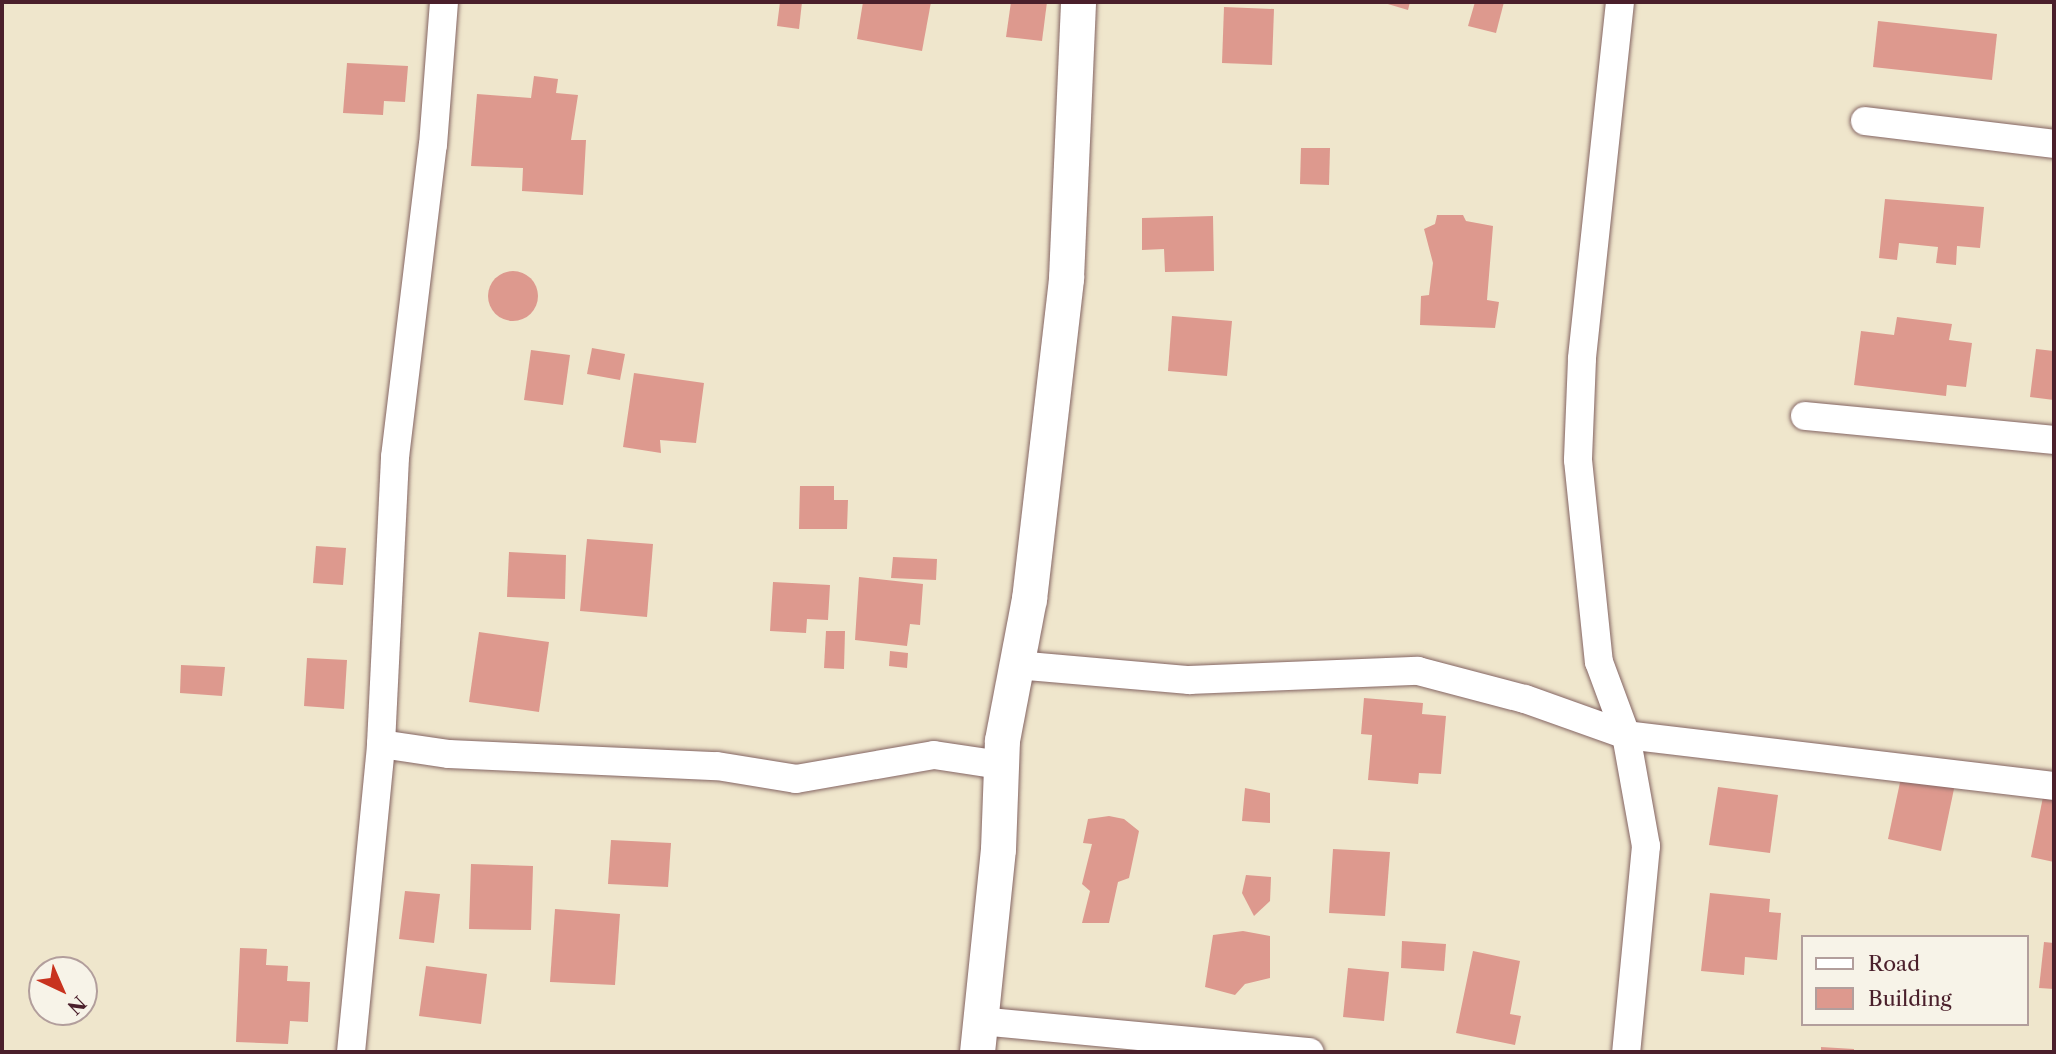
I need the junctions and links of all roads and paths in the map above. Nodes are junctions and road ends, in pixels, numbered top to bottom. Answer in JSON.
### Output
{"nodes":[{"id":1,"x":444,"y":2,"type":"edge"},
{"id":2,"x":1078,"y":2,"type":"edge"},
{"id":3,"x":1620,"y":2,"type":"edge"},
{"id":4,"x":1865,"y":121,"type":"dead end"},
{"id":5,"x":2054,"y":144,"type":"edge"},
{"id":6,"x":1805,"y":416,"type":"dead end"},
{"id":7,"x":2054,"y":440,"type":"edge"},
{"id":8,"x":1016,"y":664,"type":"junction"},
{"id":9,"x":1626,"y":735,"type":"junction"},
{"id":10,"x":381,"y":744,"type":"junction"},
{"id":11,"x":1001,"y":765,"type":"junction"},
{"id":12,"x":2054,"y":786,"type":"edge"},
{"id":13,"x":978,"y":1037,"type":"edge"},
{"id":14,"x":351,"y":1052,"type":"edge"},
{"id":15,"x":1310,"y":1052,"type":"edge"},
{"id":16,"x":1626,"y":1052,"type":"edge"}],
"edges":[{"from":1,"to":10,"type":"street"},
{"from":2,"to":8,"type":"street"},
{"from":3,"to":9,"type":"street"},
{"from":4,"to":5,"type":"street"},
{"from":6,"to":7,"type":"street"},
{"from":8,"to":9,"type":"street"},
{"from":8,"to":11,"type":"street"},
{"from":9,"to":12,"type":"street"},
{"from":9,"to":16,"type":"street"},
{"from":10,"to":11,"type":"street"},
{"from":10,"to":14,"type":"street"},
{"from":11,"to":13,"type":"street"},
{"from":13,"to":15,"type":"street"}]}
